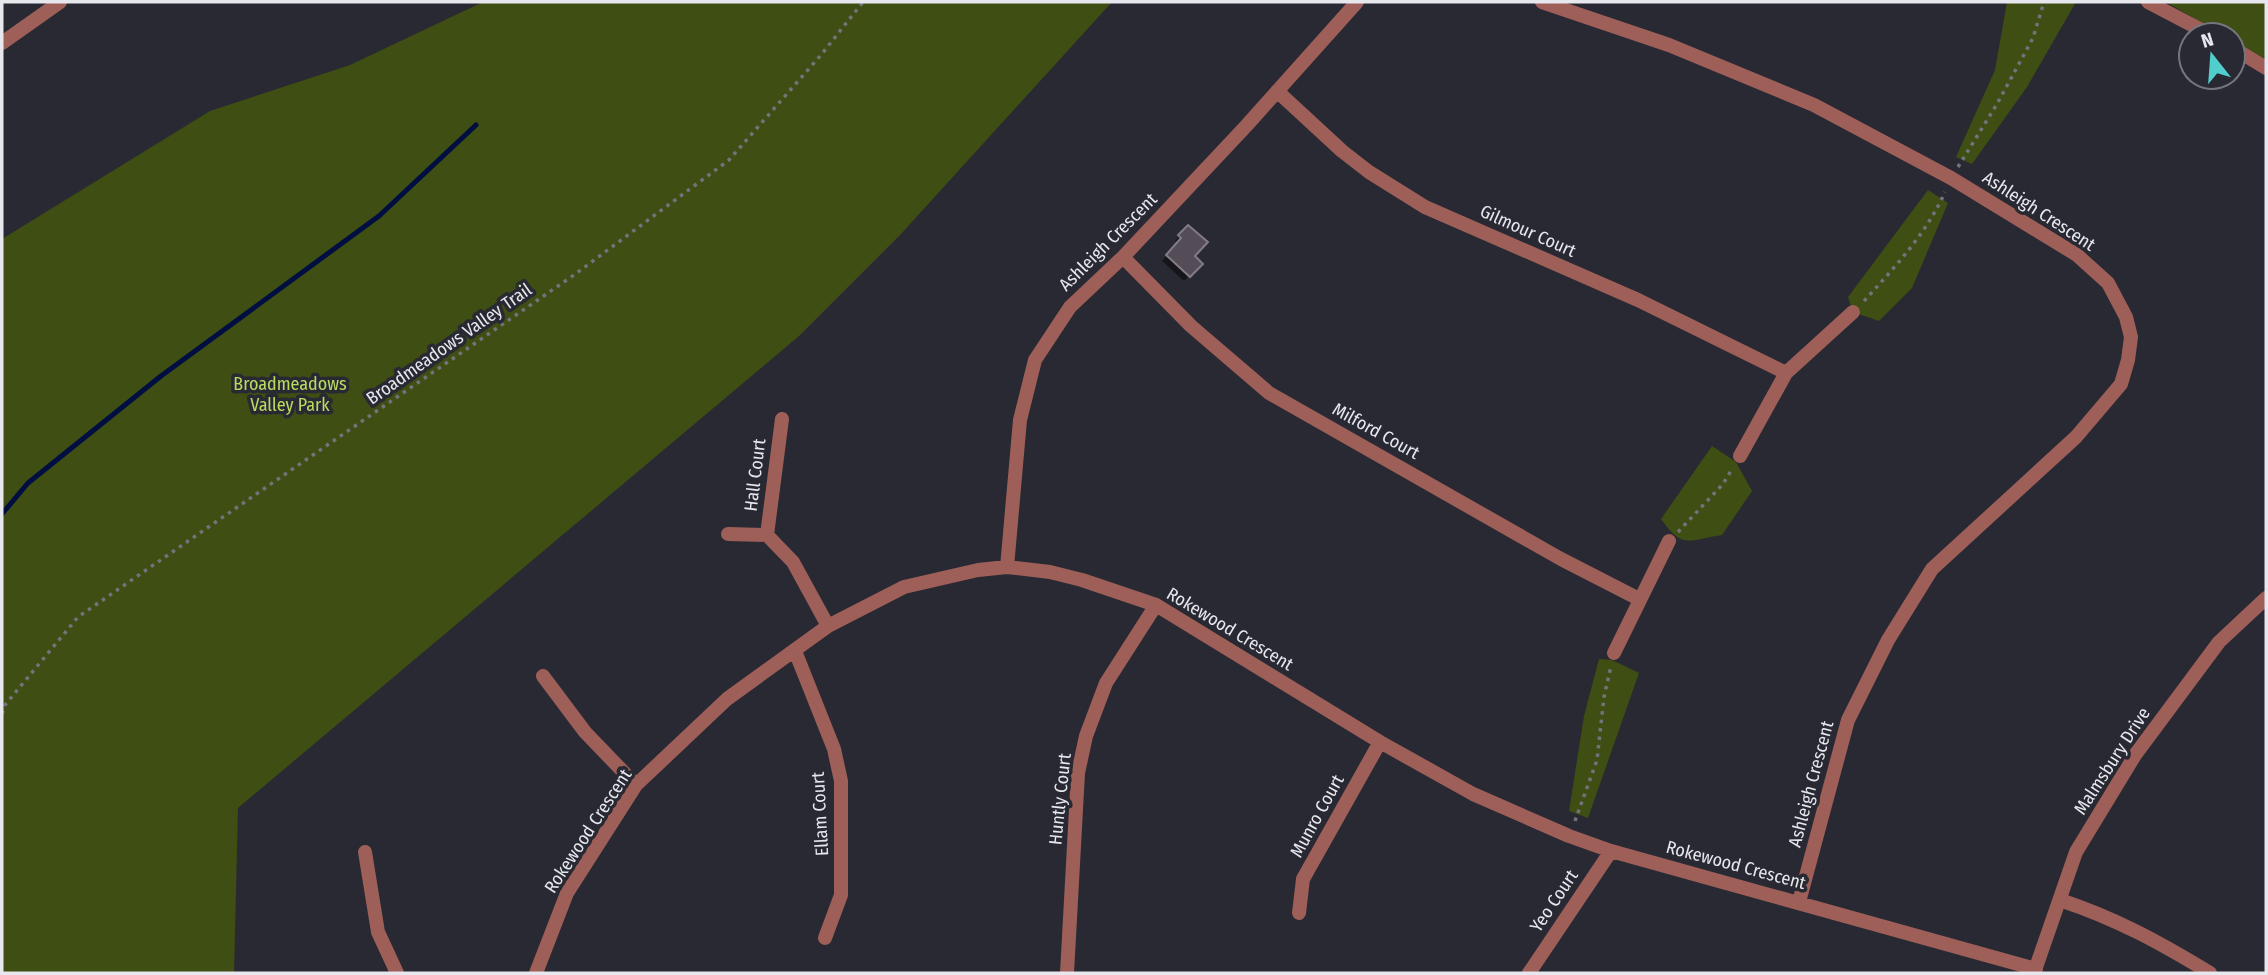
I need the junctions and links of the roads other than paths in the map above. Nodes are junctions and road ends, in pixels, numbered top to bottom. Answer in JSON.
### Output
{"nodes":[{"id":1,"x":60,"y":2,"type":"edge"},
{"id":2,"x":1357,"y":2,"type":"edge"},
{"id":3,"x":1542,"y":2,"type":"edge"},
{"id":4,"x":2148,"y":2,"type":"edge"},
{"id":5,"x":2184,"y":21,"type":"edge"},
{"id":6,"x":2,"y":43,"type":"edge"},
{"id":7,"x":2247,"y":56,"type":"edge"},
{"id":8,"x":2266,"y":68,"type":"edge"},
{"id":9,"x":1277,"y":91,"type":"junction"},
{"id":10,"x":1123,"y":257,"type":"junction"},
{"id":11,"x":1853,"y":312,"type":"dead end"},
{"id":12,"x":1786,"y":373,"type":"junction"},
{"id":13,"x":782,"y":419,"type":"dead end"},
{"id":14,"x":1740,"y":456,"type":"road end"},
{"id":15,"x":728,"y":534,"type":"dead end"},
{"id":16,"x":767,"y":535,"type":"junction"},
{"id":17,"x":1669,"y":541,"type":"road end"},
{"id":18,"x":1007,"y":567,"type":"junction"},
{"id":19,"x":2266,"y":598,"type":"edge"},
{"id":20,"x":1639,"y":599,"type":"junction"},
{"id":21,"x":1156,"y":605,"type":"junction"},
{"id":22,"x":828,"y":626,"type":"junction"},
{"id":23,"x":795,"y":651,"type":"junction"},
{"id":24,"x":1614,"y":653,"type":"road end"},
{"id":25,"x":543,"y":676,"type":"dead end"},
{"id":26,"x":1380,"y":742,"type":"junction"},
{"id":27,"x":636,"y":785,"type":"junction"},
{"id":28,"x":1611,"y":851,"type":"junction"},
{"id":29,"x":365,"y":852,"type":"dead end"},
{"id":30,"x":2060,"y":900,"type":"junction"},
{"id":31,"x":1799,"y":902,"type":"junction"},
{"id":32,"x":1299,"y":913,"type":"dead end"},
{"id":33,"x":825,"y":938,"type":"dead end"},
{"id":34,"x":2035,"y":971,"type":"edge"},
{"id":35,"x":397,"y":973,"type":"edge"},
{"id":36,"x":536,"y":973,"type":"edge"},
{"id":37,"x":1067,"y":973,"type":"edge"},
{"id":38,"x":1529,"y":973,"type":"edge"},
{"id":39,"x":2210,"y":973,"type":"edge"}],
"edges":[{"from":1,"to":6,"type":"street"},
{"from":2,"to":9,"type":"street","name":"Ashleigh Crescent"},
{"from":3,"to":31,"type":"street","name":"Ashleigh Crescent"},
{"from":4,"to":5,"type":"street"},
{"from":7,"to":8,"type":"street"},
{"from":9,"to":10,"type":"street","name":"Ashleigh Crescent"},
{"from":9,"to":12,"type":"street","name":"Gilmour Court"},
{"from":10,"to":18,"type":"street","name":"Ashleigh Crescent"},
{"from":10,"to":20,"type":"street","name":"Milford Court"},
{"from":11,"to":12,"type":"street"},
{"from":12,"to":14,"type":"street"},
{"from":13,"to":16,"type":"street","name":"Hall Court"},
{"from":15,"to":16,"type":"street","name":"Hall Court"},
{"from":16,"to":22,"type":"street","name":"Hall Court"},
{"from":17,"to":20,"type":"street"},
{"from":18,"to":21,"type":"street","name":"Rokewood Crescent"},
{"from":18,"to":22,"type":"street","name":"Rokewood Crescent"},
{"from":19,"to":30,"type":"street","name":"Malmsbury Drive"},
{"from":20,"to":24,"type":"street"},
{"from":21,"to":26,"type":"street","name":"Rokewood Crescent"},
{"from":21,"to":37,"type":"street","name":"Huntly Court"},
{"from":22,"to":23,"type":"street","name":"Rokewood Crescent"},
{"from":23,"to":27,"type":"street","name":"Rokewood Crescent"},
{"from":23,"to":33,"type":"street","name":"Ellam Court"},
{"from":25,"to":27,"type":"street"},
{"from":26,"to":28,"type":"street","name":"Rokewood Crescent"},
{"from":26,"to":32,"type":"street","name":"Munro Court"},
{"from":27,"to":36,"type":"street","name":"Rokewood Crescent"},
{"from":28,"to":31,"type":"street","name":"Rokewood Crescent"},
{"from":28,"to":38,"type":"street","name":"Yeo Court"},
{"from":29,"to":35,"type":"street"},
{"from":30,"to":34,"type":"street","name":"Malmsbury Drive"},
{"from":30,"to":39,"type":"street"},
{"from":31,"to":34,"type":"street","name":"Rokewood Crescent"}]}
